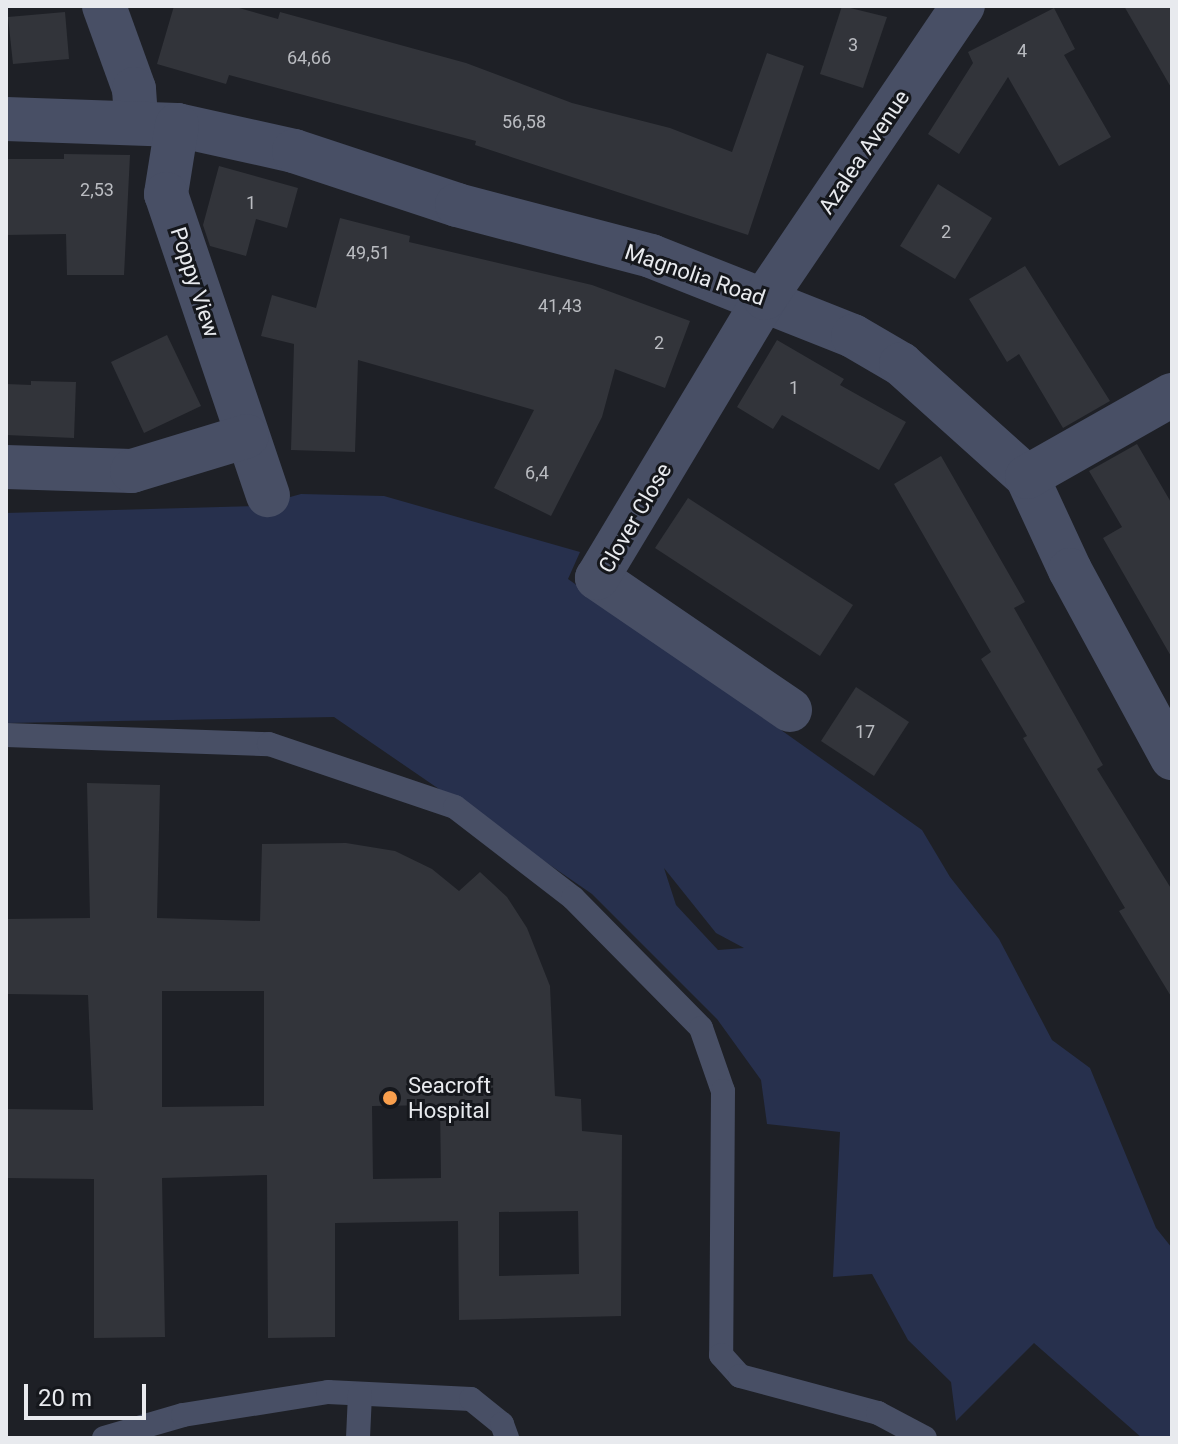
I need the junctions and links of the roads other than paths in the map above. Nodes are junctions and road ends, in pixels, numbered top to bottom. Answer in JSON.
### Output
{"nodes":[{"id":1,"x":104,"y":6,"type":"edge"},
{"id":2,"x":963,"y":6,"type":"edge"},
{"id":3,"x":6,"y":119,"type":"edge"},
{"id":4,"x":157,"y":123,"type":"junction"},
{"id":5,"x":765,"y":298,"type":"junction"},
{"id":6,"x":1172,"y":395,"type":"edge"},
{"id":7,"x":247,"y":436,"type":"junction"},
{"id":8,"x":6,"y":467,"type":"edge"},
{"id":9,"x":1027,"y":477,"type":"junction"},
{"id":10,"x":268,"y":495,"type":"dead end"},
{"id":11,"x":790,"y":710,"type":"dead end"},
{"id":12,"x":6,"y":735,"type":"edge"},
{"id":13,"x":1172,"y":758,"type":"edge"},
{"id":14,"x":360,"y":1394,"type":"junction"},
{"id":15,"x":104,"y":1438,"type":"edge"},
{"id":16,"x":358,"y":1438,"type":"edge"},
{"id":17,"x":507,"y":1438,"type":"edge"},
{"id":18,"x":925,"y":1438,"type":"edge"}],
"edges":[{"from":1,"to":4,"type":"street","name":"Poppy View"},
{"from":2,"to":5,"type":"street","name":"Azalea Avenue"},
{"from":3,"to":4,"type":"street","name":"Magnolia Road"},
{"from":4,"to":5,"type":"street","name":"Magnolia Road"},
{"from":4,"to":7,"type":"street","name":"Poppy View"},
{"from":5,"to":9,"type":"street","name":"Magnolia Road"},
{"from":5,"to":11,"type":"street","name":"Clover Close"},
{"from":6,"to":9,"type":"street"},
{"from":7,"to":8,"type":"street"},
{"from":7,"to":10,"type":"street","name":"Poppy View"},
{"from":9,"to":13,"type":"street","name":"Magnolia Road"},
{"from":12,"to":18,"type":"lane"},
{"from":14,"to":15,"type":"lane"},
{"from":14,"to":16,"type":"lane"},
{"from":14,"to":17,"type":"lane"}]}
